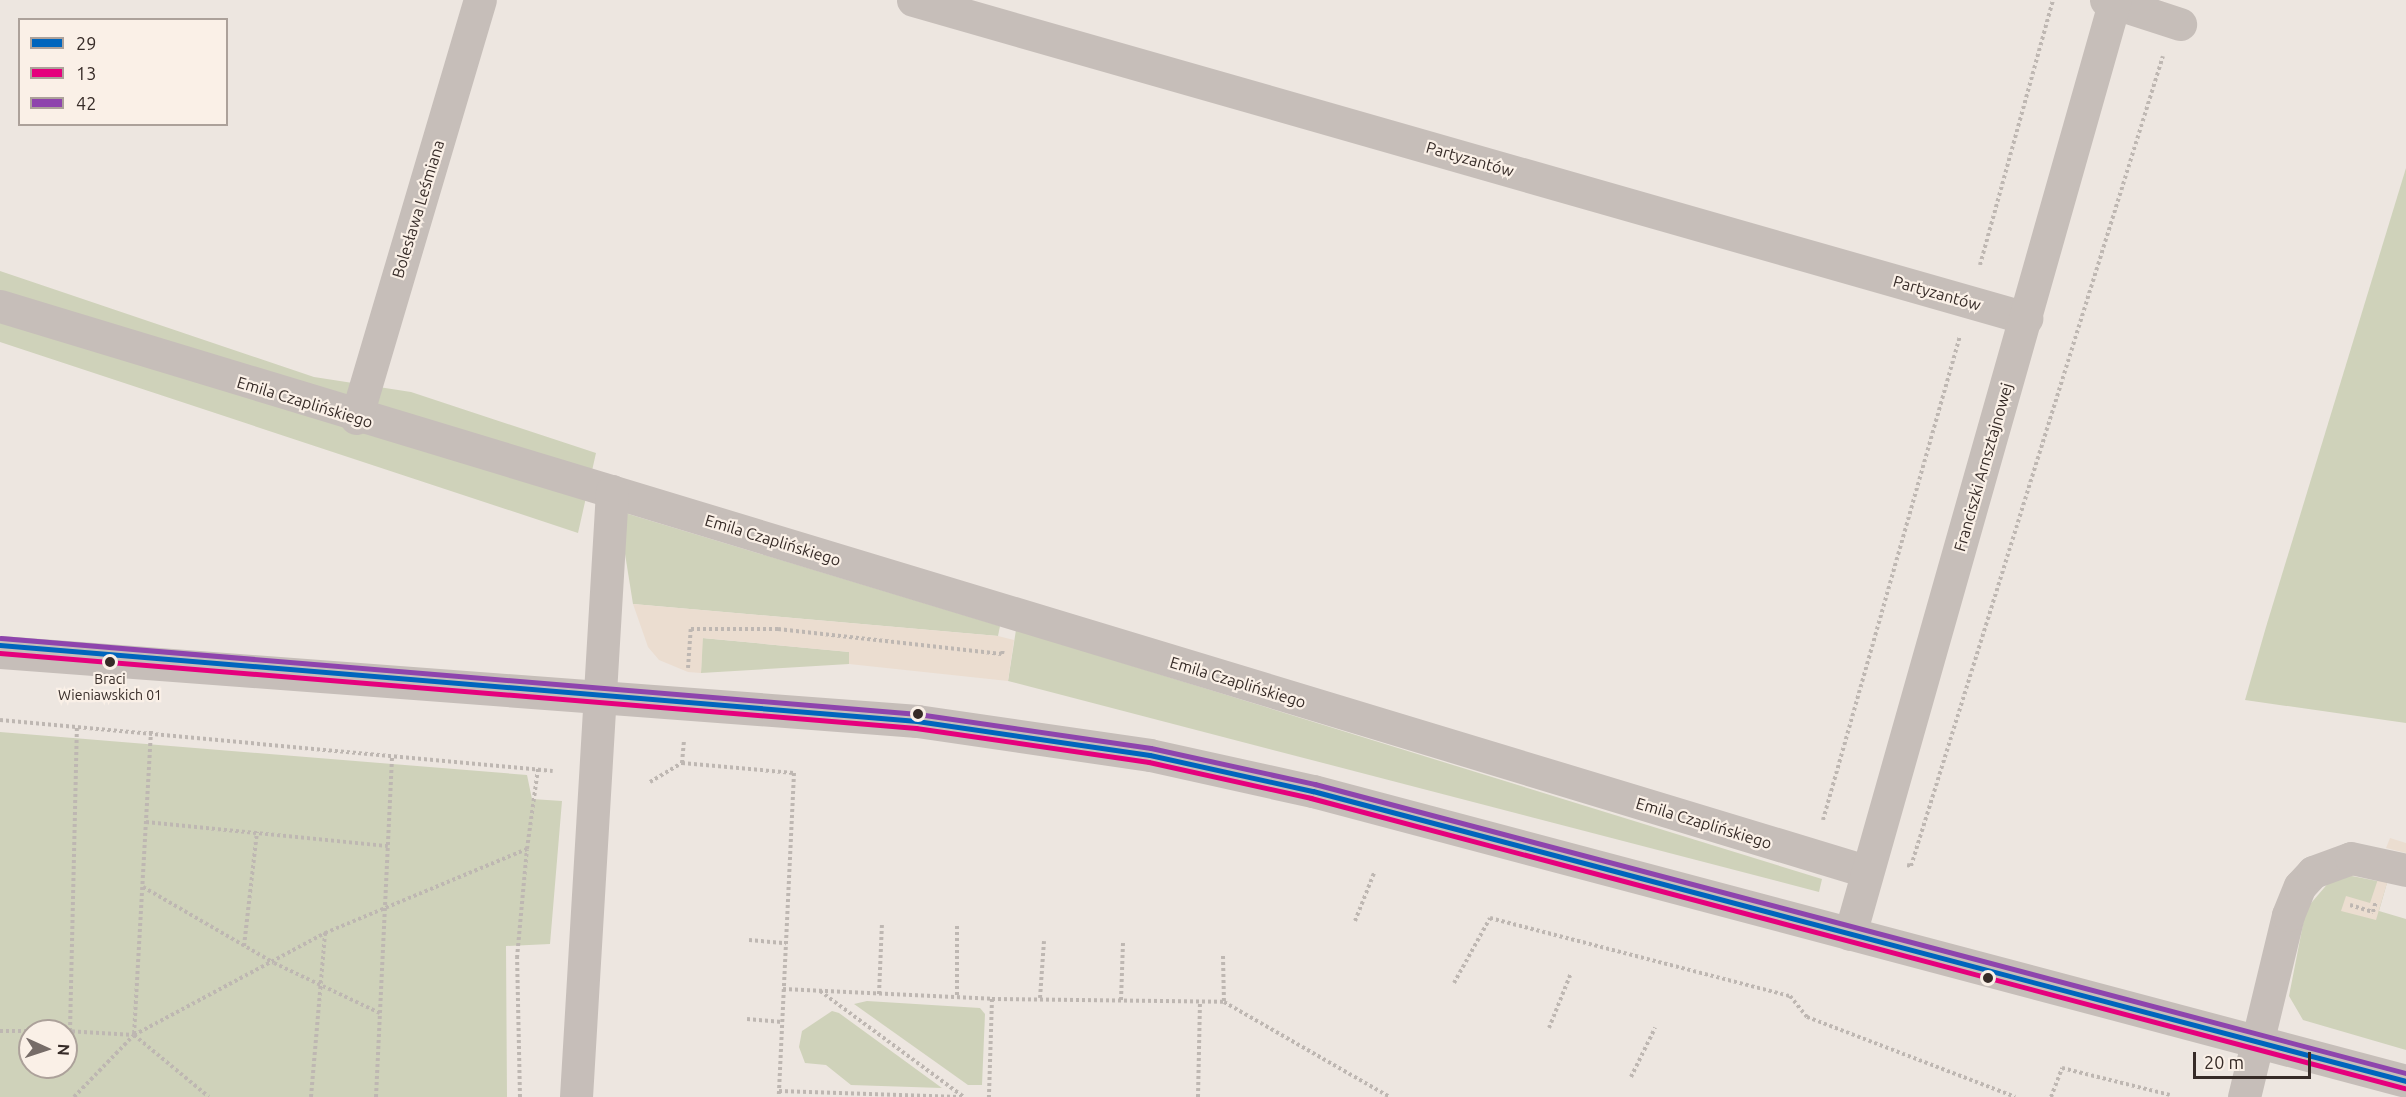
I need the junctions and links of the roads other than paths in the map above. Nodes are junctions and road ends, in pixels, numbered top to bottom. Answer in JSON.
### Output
{"nodes":[{"id":1,"x":480,"y":0,"type":"edge"},
{"id":2,"x":914,"y":0,"type":"edge"},
{"id":3,"x":2112,"y":1,"type":"edge"},
{"id":4,"x":2177,"y":23,"type":"road end"},
{"id":5,"x":0,"y":306,"type":"edge"},
{"id":6,"x":2026,"y":318,"type":"junction"},
{"id":7,"x":356,"y":418,"type":"junction"},
{"id":8,"x":612,"y":491,"type":"junction"},
{"id":9,"x":7,"y":649,"type":"edge"},
{"id":10,"x":600,"y":696,"type":"junction"},
{"id":11,"x":1868,"y":862,"type":"junction"},
{"id":12,"x":2406,"y":870,"type":"edge"},
{"id":13,"x":1850,"y":934,"type":"junction"},
{"id":14,"x":2260,"y":1043,"type":"junction"},
{"id":15,"x":2406,"y":1081,"type":"edge"},
{"id":16,"x":576,"y":1097,"type":"edge"},
{"id":17,"x":2244,"y":1097,"type":"edge"}],
"edges":[{"from":1,"to":7,"type":"street","name":"Bolesława Leśmiana"},
{"from":2,"to":6,"type":"street","name":"Partyzantów"},
{"from":3,"to":4,"type":"street"},
{"from":3,"to":6,"type":"street","name":"Franciszki Arnsztajnowej"},
{"from":5,"to":7,"type":"street","name":"Emila Czaplińskiego"},
{"from":6,"to":11,"type":"street","name":"Franciszki Arnsztajnowej"},
{"from":7,"to":8,"type":"street","name":"Emila Czaplińskiego"},
{"from":8,"to":10,"type":"street"},
{"from":8,"to":11,"type":"street","name":"Emila Czaplińskiego"},
{"from":9,"to":10,"type":"street"},
{"from":10,"to":13,"type":"street"},
{"from":10,"to":16,"type":"street"},
{"from":11,"to":13,"type":"street","name":"Franciszki Arnsztajnowej"},
{"from":12,"to":14,"type":"street"},
{"from":13,"to":14,"type":"street"},
{"from":14,"to":15,"type":"street"},
{"from":14,"to":17,"type":"street"}]}
